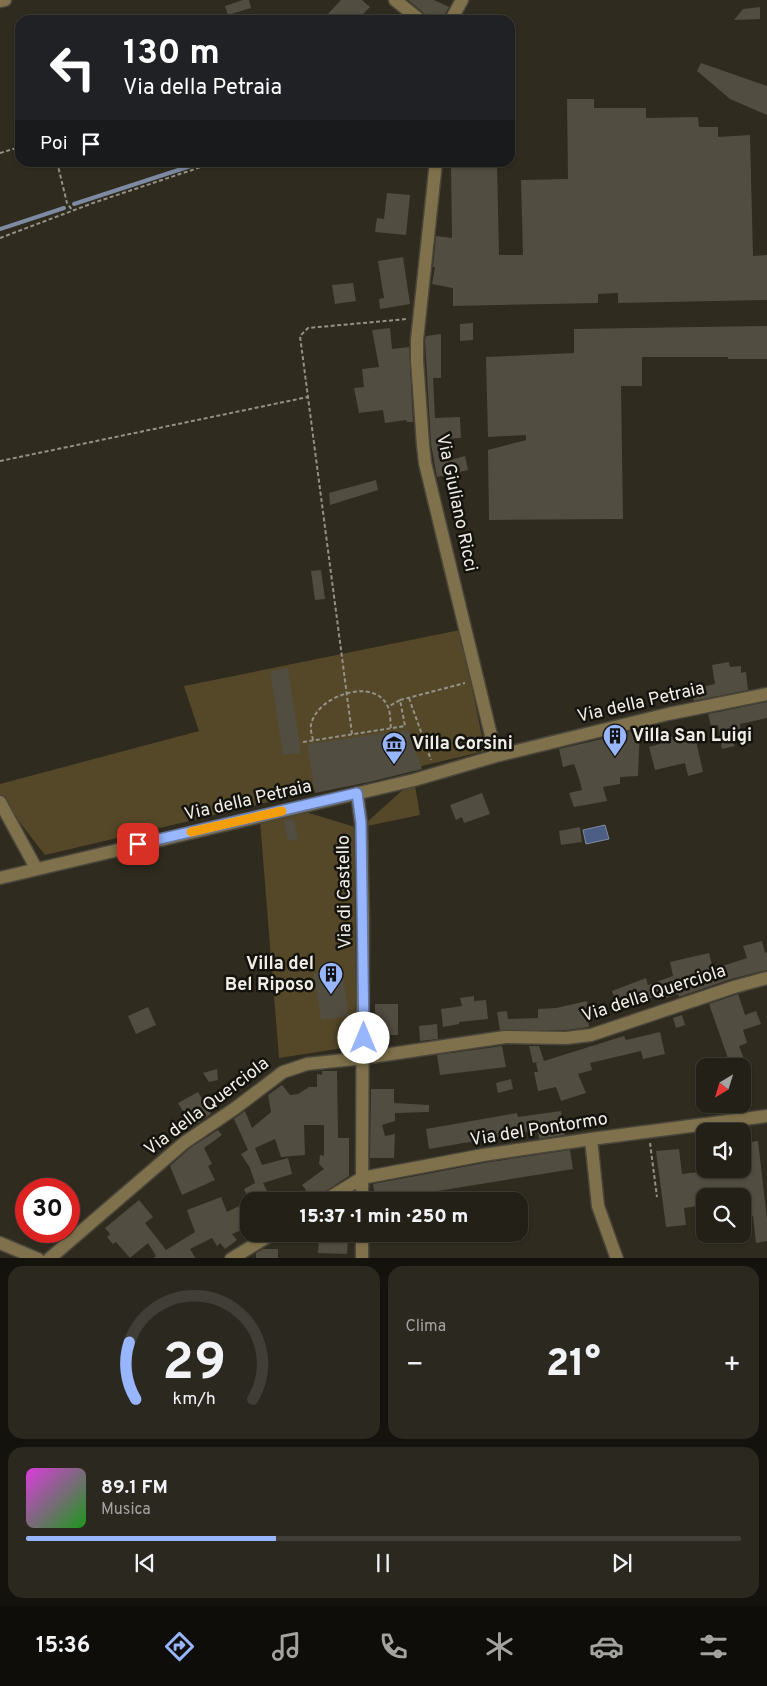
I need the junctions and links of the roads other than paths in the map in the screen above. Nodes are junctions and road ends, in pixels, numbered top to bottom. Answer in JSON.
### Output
{"nodes":[{"id":1,"x":5,"y":0,"type":"edge"},
{"id":2,"x":395,"y":0,"type":"edge"},
{"id":3,"x":462,"y":0,"type":"edge"},
{"id":4,"x":0,"y":1,"type":"edge"},
{"id":5,"x":414,"y":15,"type":"edge"},
{"id":6,"x":454,"y":15,"type":"edge"},
{"id":7,"x":435,"y":167,"type":"edge"},
{"id":8,"x":767,"y":694,"type":"edge"},
{"id":9,"x":496,"y":756,"type":"junction"},
{"id":10,"x":357,"y":793,"type":"junction"},
{"id":11,"x":0,"y":802,"type":"edge"},
{"id":12,"x":36,"y":868,"type":"junction"},
{"id":13,"x":0,"y":878,"type":"edge"},
{"id":14,"x":767,"y":978,"type":"edge"},
{"id":15,"x":364,"y":1058,"type":"junction"},
{"id":16,"x":767,"y":1116,"type":"edge"},
{"id":17,"x":591,"y":1139,"type":"junction"},
{"id":18,"x":362,"y":1178,"type":"junction"},
{"id":19,"x":339,"y":1192,"type":"edge"},
{"id":20,"x":362,"y":1192,"type":"edge"},
{"id":21,"x":258,"y":1242,"type":"edge"},
{"id":22,"x":362,"y":1242,"type":"edge"},
{"id":23,"x":0,"y":1243,"type":"edge"},
{"id":24,"x":38,"y":1258,"type":"edge"},
{"id":25,"x":49,"y":1258,"type":"edge"},
{"id":26,"x":231,"y":1258,"type":"edge"},
{"id":27,"x":362,"y":1258,"type":"edge"},
{"id":28,"x":618,"y":1258,"type":"edge"}],
"edges":[{"from":1,"to":4,"type":"street"},
{"from":2,"to":5,"type":"street"},
{"from":3,"to":6,"type":"street"},
{"from":7,"to":9,"type":"street","name":"Via Giuliano Ricci"},
{"from":8,"to":9,"type":"street","name":"Via della Petraia"},
{"from":9,"to":10,"type":"street","name":"Via della Petraia"},
{"from":10,"to":12,"type":"street","name":"Via della Petraia"},
{"from":10,"to":15,"type":"street","name":"Via di Castello"},
{"from":11,"to":12,"type":"street"},
{"from":12,"to":13,"type":"street","name":"Via della Petraia"},
{"from":14,"to":15,"type":"street","name":"Via della Querciola"},
{"from":15,"to":18,"type":"street","name":"Via di Castello"},
{"from":15,"to":25,"type":"street","name":"Via della Querciola"},
{"from":16,"to":17,"type":"street","name":"Via del Pontormo"},
{"from":17,"to":18,"type":"street","name":"Via del Pontormo"},
{"from":17,"to":28,"type":"street"},
{"from":18,"to":19,"type":"street","name":"Via del Pontormo"},
{"from":18,"to":20,"type":"street","name":"Via di Castello"},
{"from":21,"to":26,"type":"street"},
{"from":22,"to":27,"type":"street"},
{"from":23,"to":24,"type":"street"}]}
